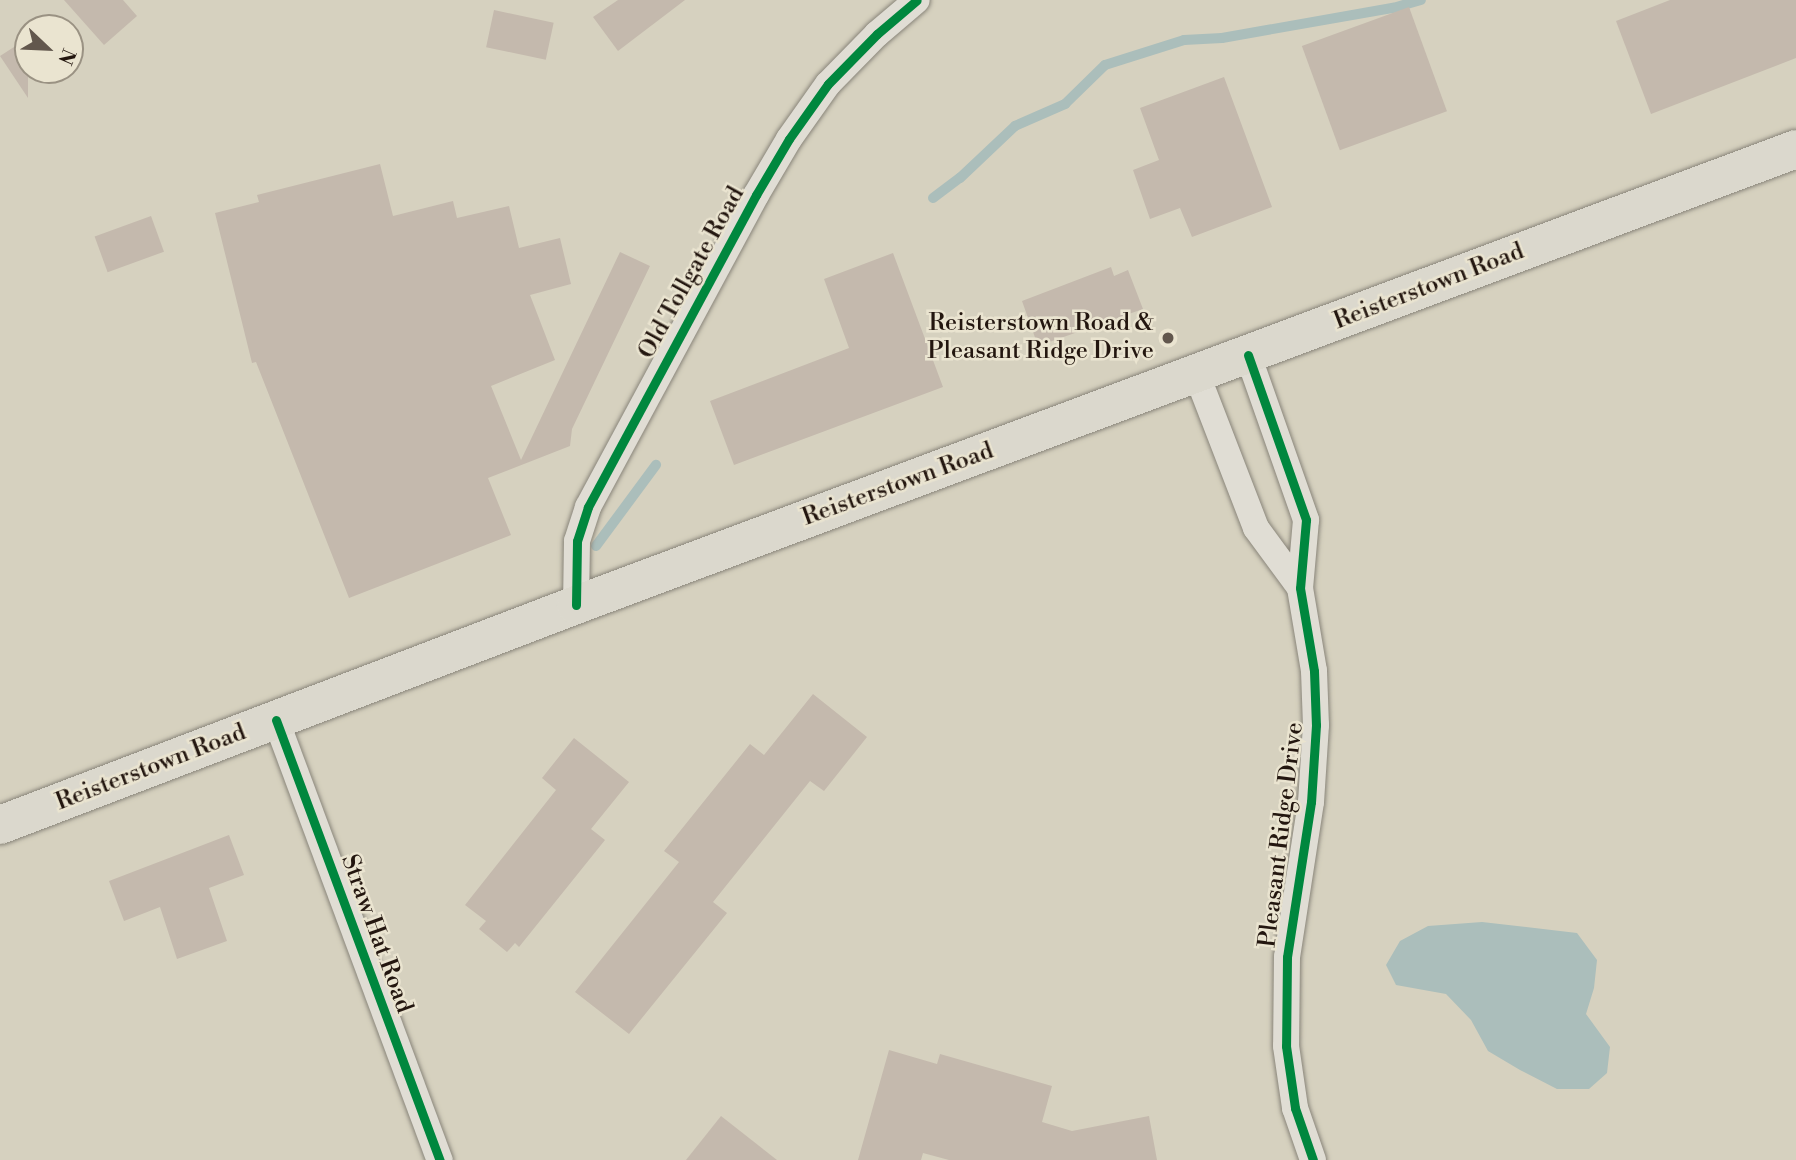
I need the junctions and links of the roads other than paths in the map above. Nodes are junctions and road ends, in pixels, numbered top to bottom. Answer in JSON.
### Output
{"nodes":[{"id":1,"x":918,"y":0,"type":"edge"},
{"id":2,"x":1796,"y":149,"type":"edge"},
{"id":3,"x":1248,"y":355,"type":"junction"},
{"id":4,"x":1197,"y":375,"type":"junction"},
{"id":5,"x":1300,"y":588,"type":"junction"},
{"id":6,"x":576,"y":605,"type":"junction"},
{"id":7,"x":276,"y":720,"type":"junction"},
{"id":8,"x":0,"y":825,"type":"edge"},
{"id":9,"x":440,"y":1160,"type":"edge"},
{"id":10,"x":1313,"y":1160,"type":"edge"}],
"edges":[{"from":1,"to":6,"type":"street","name":"Old Tollgate Road"},
{"from":2,"to":3,"type":"main road","name":"Reisterstown Road"},
{"from":3,"to":4,"type":"main road","name":"Reisterstown Road"},
{"from":3,"to":5,"type":"street","name":"Pleasant Ridge Drive"},
{"from":4,"to":5,"type":"street","name":"Pleasant Ridge Drive"},
{"from":4,"to":6,"type":"main road","name":"Reisterstown Road"},
{"from":5,"to":10,"type":"street","name":"Pleasant Ridge Drive"},
{"from":6,"to":7,"type":"main road","name":"Reisterstown Road"},
{"from":7,"to":8,"type":"main road","name":"Reisterstown Road"},
{"from":7,"to":9,"type":"street","name":"Straw Hat Road"}]}
